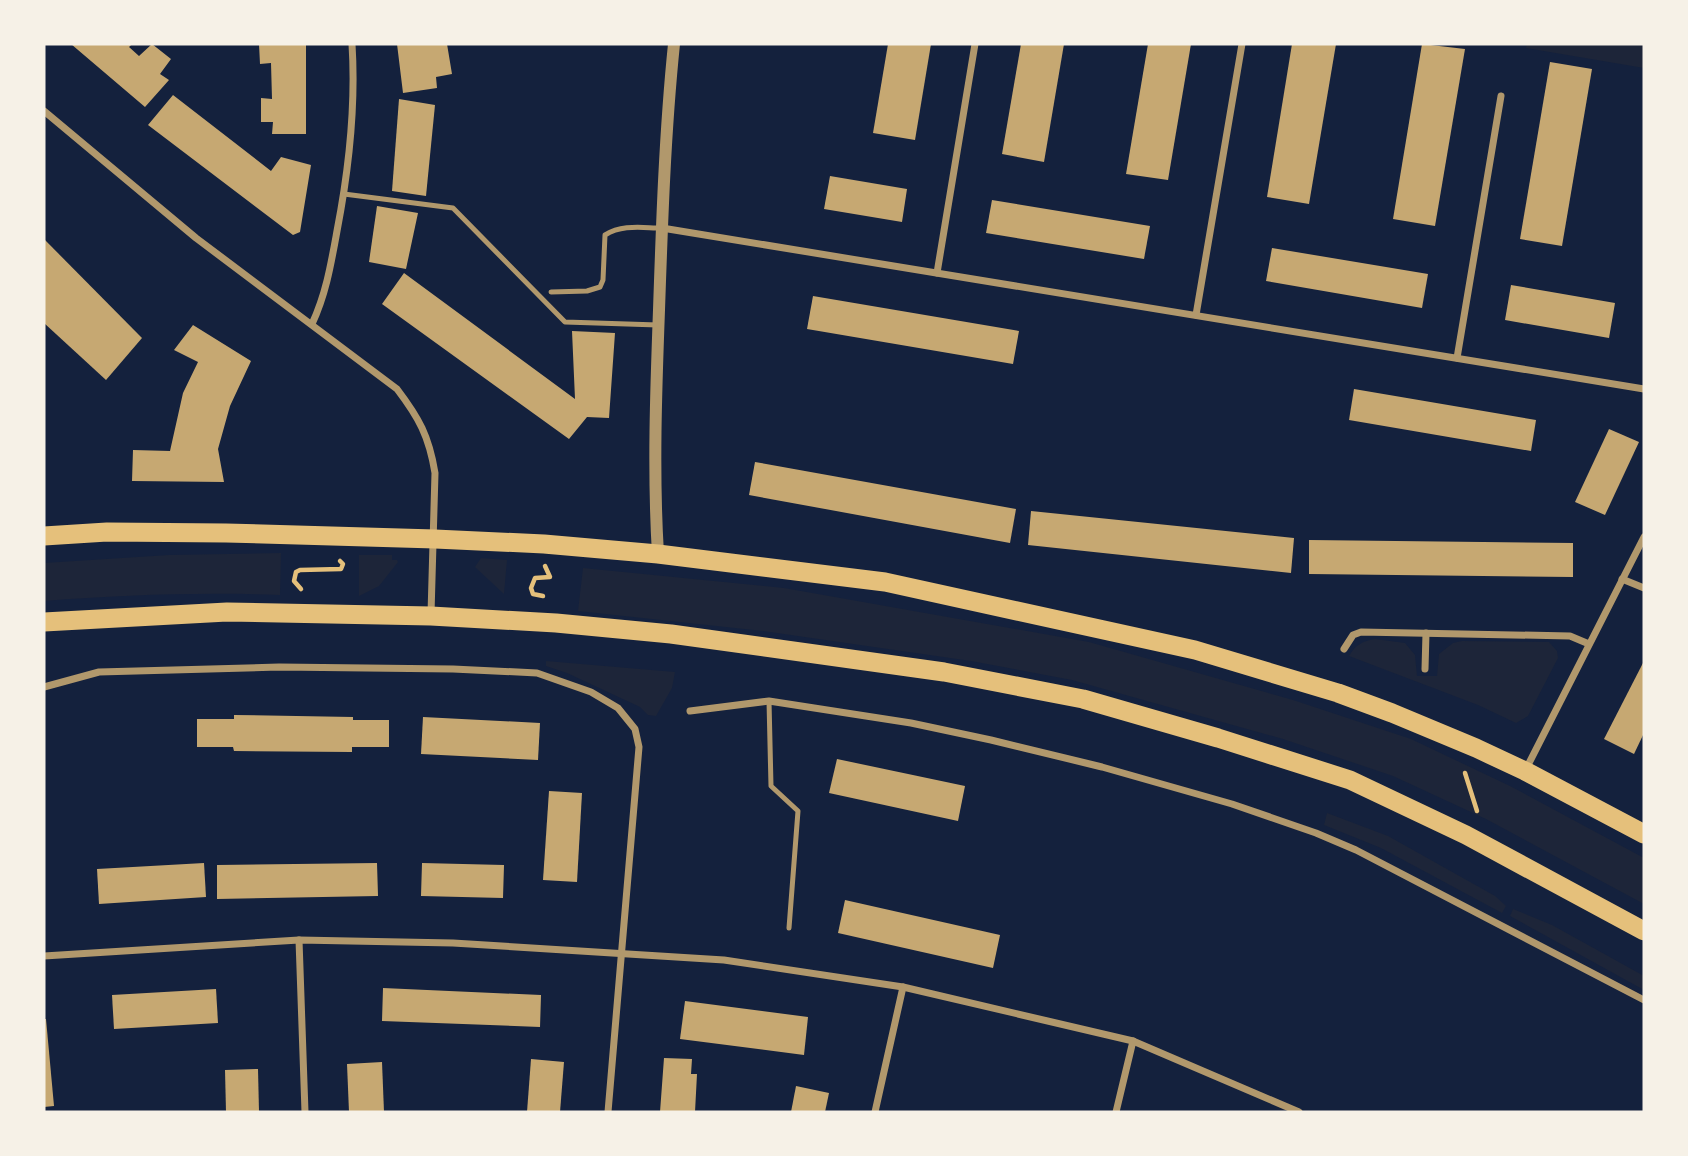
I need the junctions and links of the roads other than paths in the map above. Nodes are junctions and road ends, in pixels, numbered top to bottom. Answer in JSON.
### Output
{"nodes":[{"id":1,"x":352,"y":44,"type":"edge"},
{"id":2,"x":674,"y":44,"type":"edge"},
{"id":3,"x":975,"y":44,"type":"edge"},
{"id":4,"x":1242,"y":44,"type":"edge"},
{"id":5,"x":1500,"y":96,"type":"dead end"},
{"id":6,"x":44,"y":111,"type":"edge"},
{"id":7,"x":344,"y":194,"type":"junction"},
{"id":8,"x":662,"y":228,"type":"junction"},
{"id":9,"x":937,"y":273,"type":"junction"},
{"id":10,"x":551,"y":292,"type":"dead end"},
{"id":11,"x":1196,"y":315,"type":"junction"},
{"id":12,"x":312,"y":324,"type":"junction"},
{"id":13,"x":658,"y":325,"type":"junction"},
{"id":14,"x":1457,"y":358,"type":"junction"},
{"id":15,"x":1644,"y":389,"type":"edge"},
{"id":16,"x":44,"y":536,"type":"edge"},
{"id":17,"x":1644,"y":537,"type":"edge"},
{"id":18,"x":435,"y":538,"type":"junction"},
{"id":19,"x":658,"y":554,"type":"junction"},
{"id":20,"x":1622,"y":579,"type":"junction"},
{"id":21,"x":1644,"y":588,"type":"edge"},
{"id":22,"x":431,"y":616,"type":"junction"},
{"id":23,"x":44,"y":622,"type":"edge"},
{"id":24,"x":1426,"y":633,"type":"junction"},
{"id":25,"x":1589,"y":644,"type":"junction"},
{"id":26,"x":1344,"y":649,"type":"dead end"},
{"id":27,"x":1425,"y":668,"type":"dead end"},
{"id":28,"x":44,"y":687,"type":"edge"},
{"id":29,"x":769,"y":701,"type":"junction"},
{"id":30,"x":690,"y":711,"type":"dead end"},
{"id":31,"x":1525,"y":771,"type":"junction"},
{"id":32,"x":1644,"y":834,"type":"edge"},
{"id":33,"x":789,"y":928,"type":"dead end"},
{"id":34,"x":1644,"y":931,"type":"edge"},
{"id":35,"x":299,"y":940,"type":"junction"},
{"id":36,"x":623,"y":952,"type":"junction"},
{"id":37,"x":44,"y":956,"type":"edge"},
{"id":38,"x":903,"y":987,"type":"junction"},
{"id":39,"x":1644,"y":1000,"type":"edge"},
{"id":40,"x":1133,"y":1041,"type":"junction"},
{"id":41,"x":305,"y":1112,"type":"edge"},
{"id":42,"x":608,"y":1112,"type":"edge"},
{"id":43,"x":875,"y":1112,"type":"edge"},
{"id":44,"x":1116,"y":1112,"type":"edge"},
{"id":45,"x":1299,"y":1112,"type":"edge"}],
"edges":[{"from":1,"to":7,"type":"street"},
{"from":2,"to":8,"type":"street"},
{"from":3,"to":9,"type":"street"},
{"from":4,"to":11,"type":"street"},
{"from":5,"to":14,"type":"street"},
{"from":6,"to":12,"type":"street"},
{"from":7,"to":12,"type":"street"},
{"from":7,"to":13,"type":"lane"},
{"from":8,"to":9,"type":"street"},
{"from":8,"to":10,"type":"lane"},
{"from":8,"to":13,"type":"street"},
{"from":9,"to":11,"type":"street"},
{"from":11,"to":14,"type":"street"},
{"from":12,"to":18,"type":"street"},
{"from":13,"to":19,"type":"street"},
{"from":14,"to":15,"type":"street"},
{"from":16,"to":18,"type":"highway"},
{"from":17,"to":20,"type":"street"},
{"from":18,"to":19,"type":"highway"},
{"from":18,"to":22,"type":"street"},
{"from":19,"to":31,"type":"highway"},
{"from":20,"to":21,"type":"street"},
{"from":20,"to":25,"type":"street"},
{"from":22,"to":23,"type":"highway"},
{"from":22,"to":34,"type":"highway"},
{"from":24,"to":25,"type":"street"},
{"from":24,"to":26,"type":"street"},
{"from":24,"to":27,"type":"street"},
{"from":25,"to":31,"type":"street"},
{"from":28,"to":36,"type":"street"},
{"from":29,"to":30,"type":"street"},
{"from":29,"to":33,"type":"lane"},
{"from":29,"to":39,"type":"street"},
{"from":31,"to":32,"type":"highway"},
{"from":35,"to":36,"type":"street"},
{"from":35,"to":37,"type":"street"},
{"from":35,"to":41,"type":"street"},
{"from":36,"to":38,"type":"street"},
{"from":36,"to":42,"type":"street"},
{"from":38,"to":40,"type":"street"},
{"from":38,"to":43,"type":"street"},
{"from":40,"to":44,"type":"street"},
{"from":40,"to":45,"type":"street"}]}
